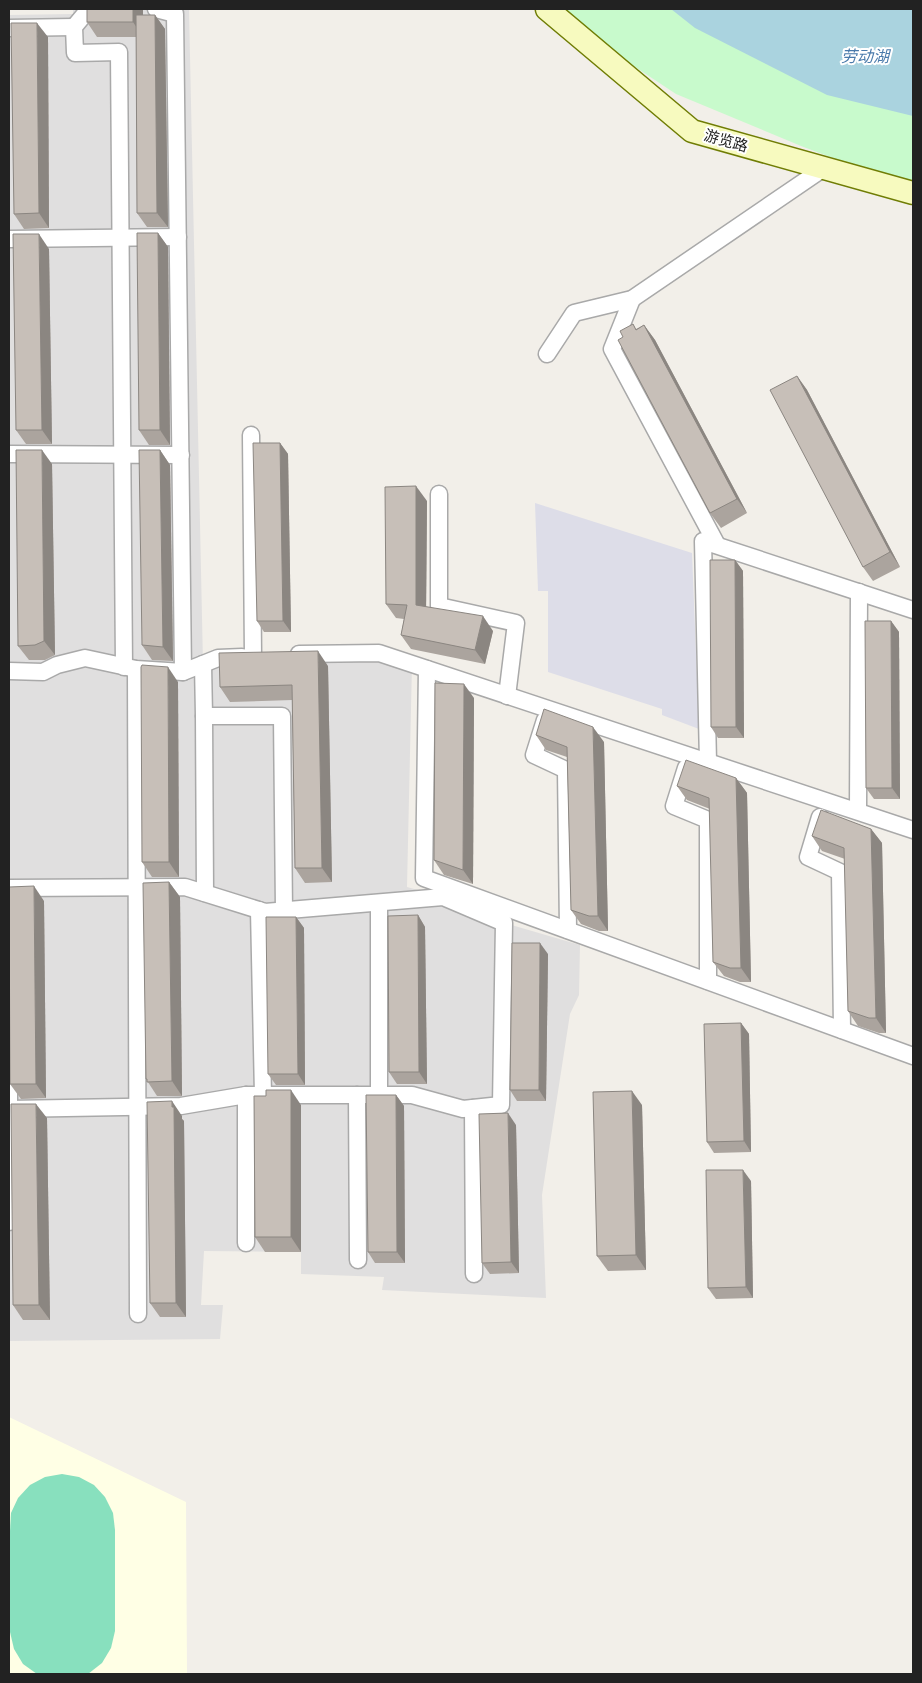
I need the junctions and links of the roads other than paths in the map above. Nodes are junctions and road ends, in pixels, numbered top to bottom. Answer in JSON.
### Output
{"nodes":[{"id":1,"x":95,"y":9,"type":"edge"},
{"id":2,"x":156,"y":9,"type":"edge"},
{"id":3,"x":547,"y":9,"type":"edge"},
{"id":4,"x":74,"y":27,"type":"junction"},
{"id":5,"x":9,"y":28,"type":"edge"},
{"id":6,"x":824,"y":168,"type":"junction"},
{"id":7,"x":913,"y":193,"type":"edge"},
{"id":8,"x":178,"y":237,"type":"junction"},
{"id":9,"x":120,"y":238,"type":"junction"},
{"id":10,"x":9,"y":239,"type":"edge"},
{"id":11,"x":632,"y":299,"type":"junction"},
{"id":12,"x":547,"y":354,"type":"dead end"},
{"id":13,"x":251,"y":435,"type":"dead end"},
{"id":14,"x":9,"y":454,"type":"edge"},
{"id":15,"x":122,"y":454,"type":"junction"},
{"id":16,"x":181,"y":455,"type":"junction"},
{"id":17,"x":439,"y":494,"type":"dead end"},
{"id":18,"x":717,"y":545,"type":"junction"},
{"id":19,"x":858,"y":592,"type":"junction"},
{"id":20,"x":913,"y":610,"type":"edge"},
{"id":21,"x":253,"y":656,"type":"junction"},
{"id":22,"x":203,"y":664,"type":"junction"},
{"id":23,"x":130,"y":668,"type":"junction"},
{"id":24,"x":427,"y":669,"type":"junction"},
{"id":25,"x":9,"y":671,"type":"edge"},
{"id":26,"x":184,"y":672,"type":"junction"},
{"id":27,"x":507,"y":696,"type":"junction"},
{"id":28,"x":548,"y":709,"type":"junction"},
{"id":29,"x":204,"y":716,"type":"junction"},
{"id":30,"x":689,"y":756,"type":"junction"},
{"id":31,"x":708,"y":762,"type":"junction"},
{"id":32,"x":825,"y":800,"type":"junction"},
{"id":33,"x":858,"y":811,"type":"junction"},
{"id":34,"x":913,"y":830,"type":"edge"},
{"id":35,"x":137,"y":887,"type":"junction"},
{"id":36,"x":9,"y":888,"type":"edge"},
{"id":37,"x":9,"y":893,"type":"edge"},
{"id":38,"x":205,"y":893,"type":"junction"},
{"id":39,"x":379,"y":903,"type":"junction"},
{"id":40,"x":259,"y":910,"type":"junction"},
{"id":41,"x":284,"y":911,"type":"junction"},
{"id":42,"x":568,"y":930,"type":"junction"},
{"id":43,"x":708,"y":981,"type":"junction"},
{"id":44,"x":842,"y":1030,"type":"junction"},
{"id":45,"x":913,"y":1056,"type":"edge"},
{"id":46,"x":246,"y":1095,"type":"junction"},
{"id":47,"x":263,"y":1095,"type":"junction"},
{"id":48,"x":357,"y":1095,"type":"junction"},
{"id":49,"x":379,"y":1095,"type":"junction"},
{"id":50,"x":138,"y":1107,"type":"junction"},
{"id":51,"x":473,"y":1108,"type":"junction"},
{"id":52,"x":9,"y":1109,"type":"edge"},
{"id":53,"x":9,"y":1222,"type":"edge"},
{"id":54,"x":246,"y":1243,"type":"dead end"},
{"id":55,"x":358,"y":1260,"type":"dead end"},
{"id":56,"x":474,"y":1274,"type":"dead end"},
{"id":57,"x":138,"y":1314,"type":"dead end"}],
"edges":[{"from":1,"to":4,"type":"street"},
{"from":2,"to":8,"type":"street"},
{"from":3,"to":6,"type":"main road","name":"游览路"},
{"from":4,"to":5,"type":"street"},
{"from":4,"to":9,"type":"street"},
{"from":6,"to":7,"type":"main road","name":"游览路"},
{"from":6,"to":11,"type":"street"},
{"from":8,"to":9,"type":"street"},
{"from":8,"to":16,"type":"street"},
{"from":9,"to":10,"type":"street"},
{"from":9,"to":15,"type":"street"},
{"from":11,"to":12,"type":"street"},
{"from":11,"to":18,"type":"street"},
{"from":13,"to":21,"type":"street"},
{"from":14,"to":15,"type":"street"},
{"from":15,"to":16,"type":"street"},
{"from":15,"to":23,"type":"street"},
{"from":16,"to":26,"type":"street"},
{"from":17,"to":27,"type":"street"},
{"from":18,"to":19,"type":"street"},
{"from":18,"to":31,"type":"street"},
{"from":19,"to":20,"type":"street"},
{"from":19,"to":33,"type":"street"},
{"from":21,"to":22,"type":"street"},
{"from":21,"to":24,"type":"street"},
{"from":22,"to":26,"type":"street"},
{"from":22,"to":29,"type":"street"},
{"from":23,"to":25,"type":"street"},
{"from":23,"to":26,"type":"street"},
{"from":23,"to":35,"type":"street"},
{"from":24,"to":27,"type":"street"},
{"from":24,"to":42,"type":"street"},
{"from":27,"to":28,"type":"street"},
{"from":28,"to":30,"type":"street"},
{"from":28,"to":42,"type":"street"},
{"from":29,"to":38,"type":"street"},
{"from":29,"to":41,"type":"street"},
{"from":30,"to":31,"type":"street"},
{"from":30,"to":43,"type":"street"},
{"from":31,"to":32,"type":"street"},
{"from":32,"to":33,"type":"street"},
{"from":32,"to":44,"type":"street"},
{"from":33,"to":34,"type":"street"},
{"from":35,"to":36,"type":"street"},
{"from":35,"to":38,"type":"street"},
{"from":35,"to":50,"type":"street"},
{"from":37,"to":52,"type":"street"},
{"from":38,"to":40,"type":"street"},
{"from":39,"to":41,"type":"street"},
{"from":39,"to":49,"type":"street"},
{"from":39,"to":51,"type":"street"},
{"from":40,"to":41,"type":"street"},
{"from":40,"to":47,"type":"street"},
{"from":42,"to":43,"type":"street"},
{"from":43,"to":44,"type":"street"},
{"from":44,"to":45,"type":"street"},
{"from":46,"to":47,"type":"street"},
{"from":46,"to":50,"type":"street"},
{"from":46,"to":54,"type":"street"},
{"from":47,"to":48,"type":"street"},
{"from":48,"to":49,"type":"street"},
{"from":48,"to":55,"type":"street"},
{"from":49,"to":51,"type":"street"},
{"from":50,"to":52,"type":"street"},
{"from":50,"to":57,"type":"street"},
{"from":51,"to":56,"type":"street"},
{"from":52,"to":53,"type":"street"}]}
